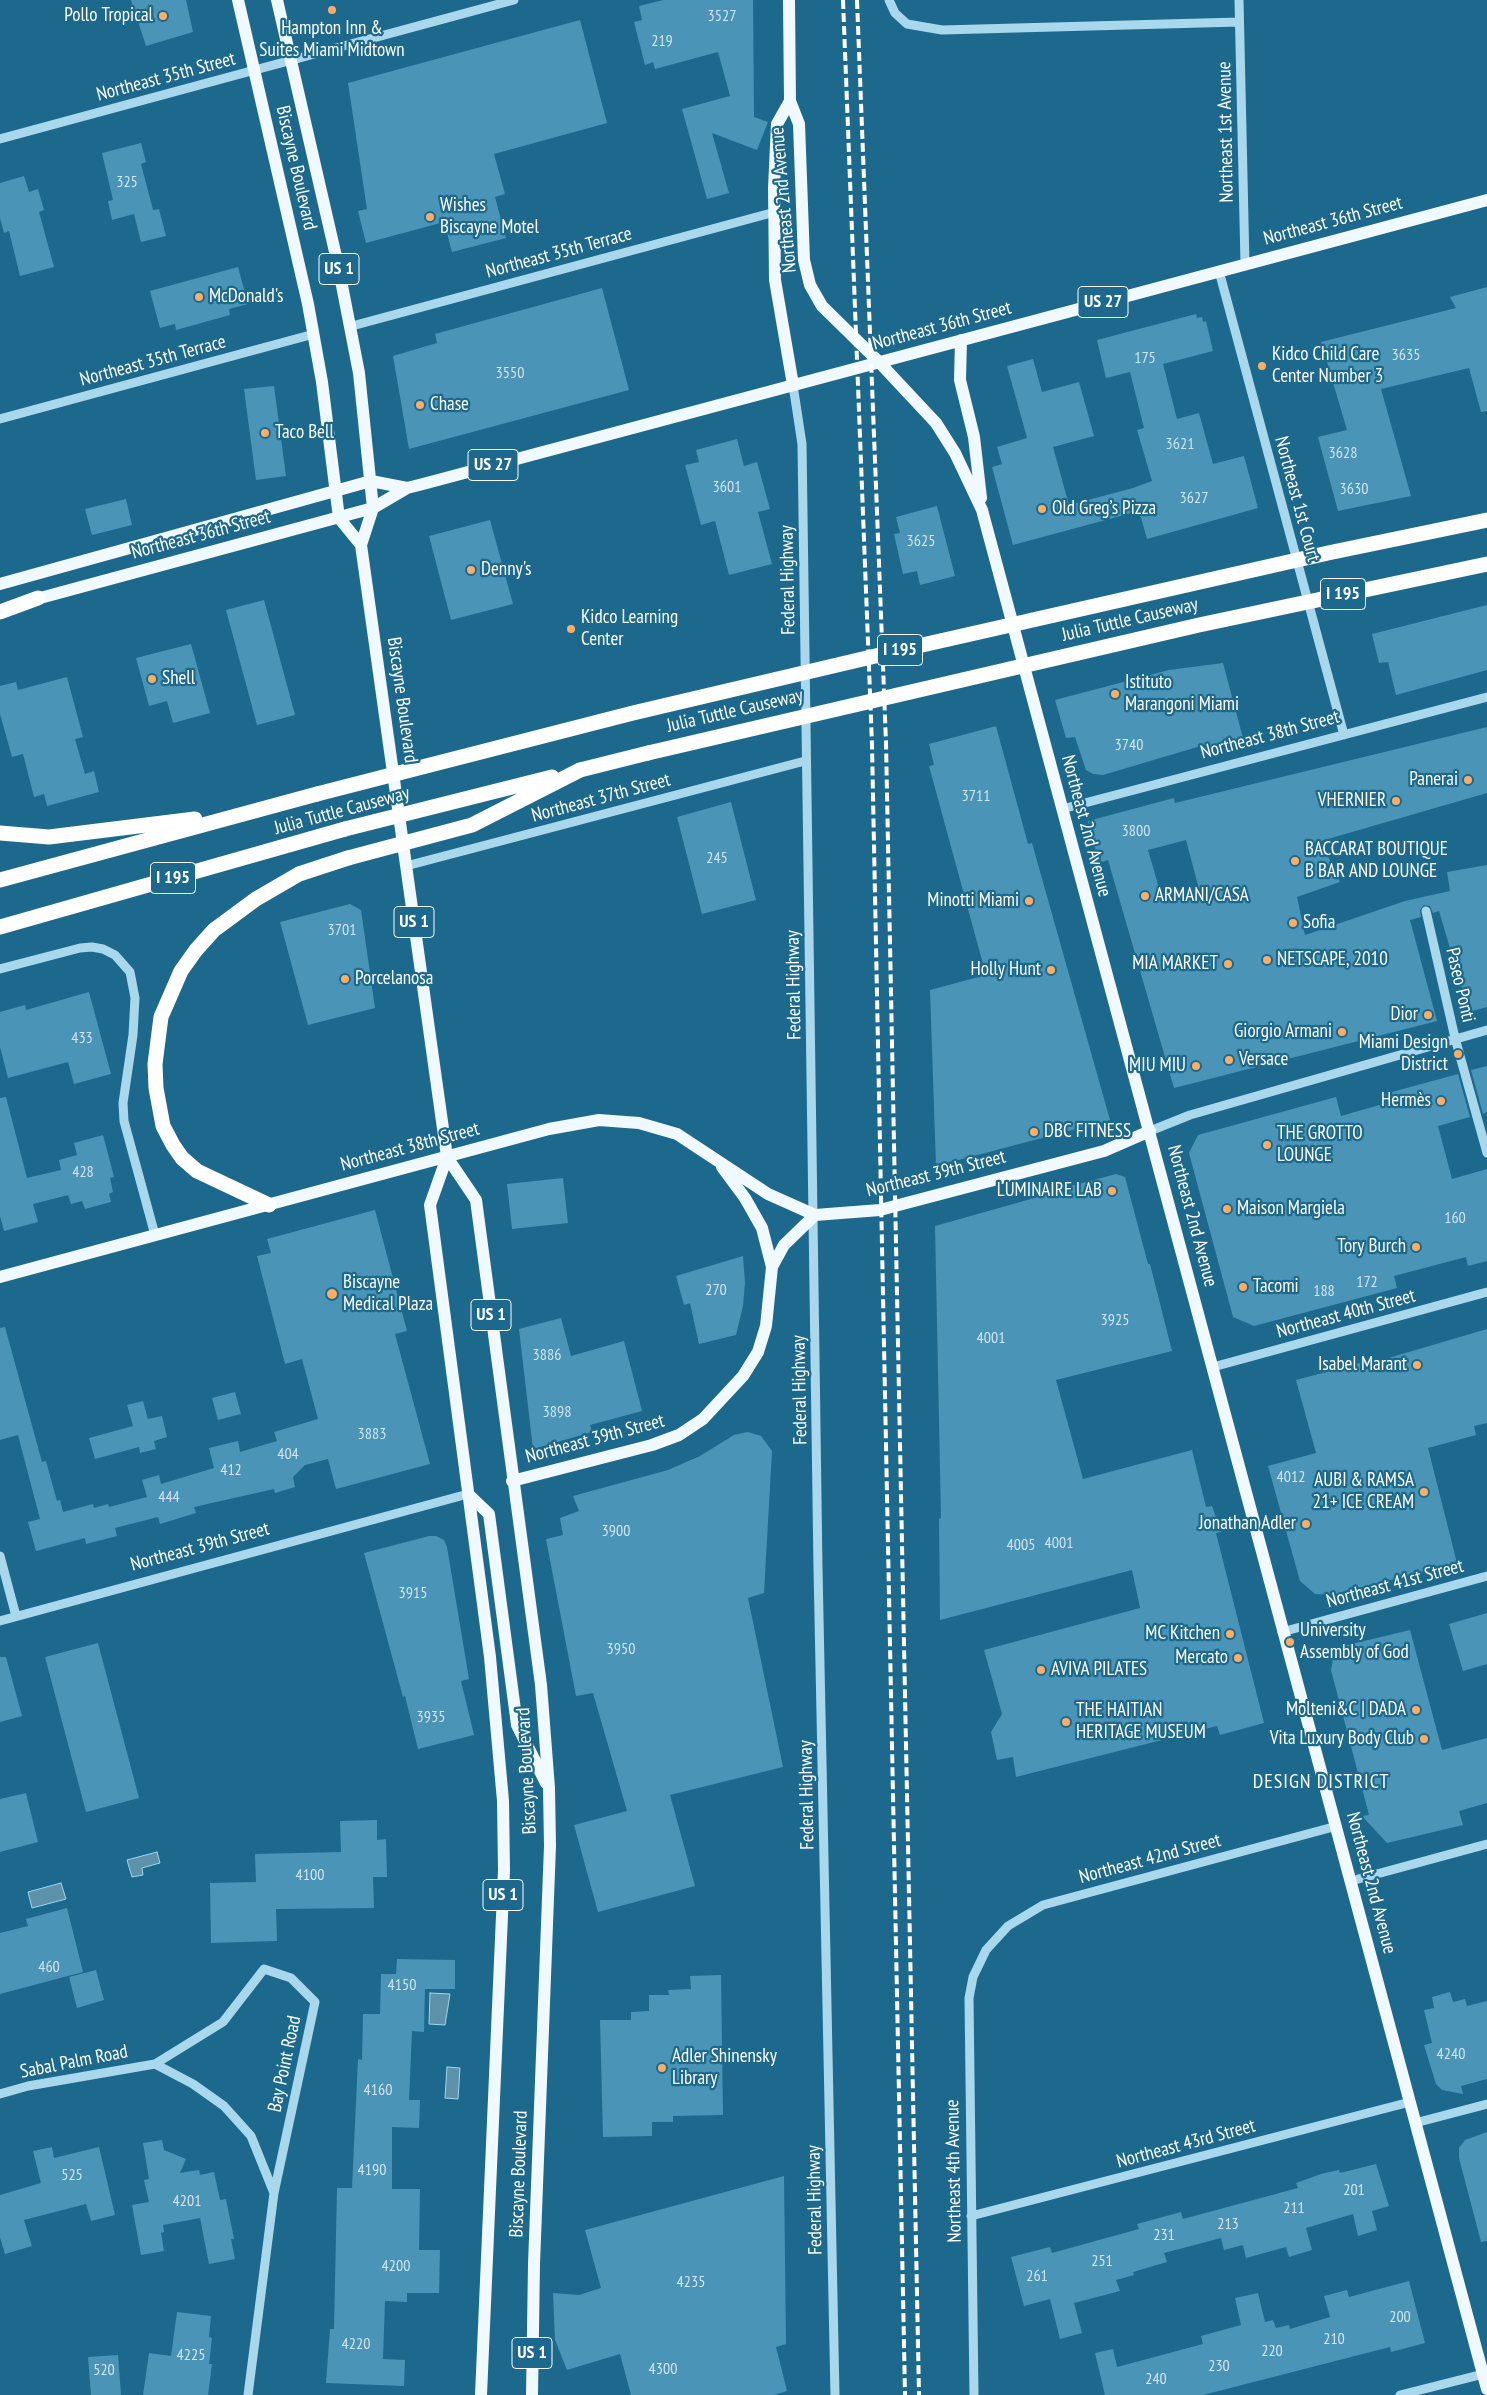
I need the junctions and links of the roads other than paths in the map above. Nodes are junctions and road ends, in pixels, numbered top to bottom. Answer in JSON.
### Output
{"nodes":[{"id":1,"x":238,"y":0,"type":"edge"},
{"id":2,"x":277,"y":0,"type":"edge"},
{"id":3,"x":514,"y":0,"type":"edge"},
{"id":4,"x":789,"y":0,"type":"edge"},
{"id":5,"x":889,"y":0,"type":"edge"},
{"id":6,"x":1238,"y":0,"type":"edge"},
{"id":7,"x":1239,"y":22,"type":"junction"},
{"id":8,"x":290,"y":60,"type":"junction"},
{"id":9,"x":254,"y":70,"type":"junction"},
{"id":10,"x":790,"y":101,"type":"junction"},
{"id":11,"x":0,"y":139,"type":"edge"},
{"id":12,"x":1487,"y":200,"type":"edge"},
{"id":13,"x":775,"y":212,"type":"junction"},
{"id":14,"x":1245,"y":264,"type":"junction"},
{"id":15,"x":1219,"y":271,"type":"junction"},
{"id":16,"x":352,"y":326,"type":"junction"},
{"id":17,"x":314,"y":334,"type":"junction"},
{"id":18,"x":961,"y":340,"type":"junction"},
{"id":19,"x":878,"y":362,"type":"junction"},
{"id":20,"x":793,"y":385,"type":"junction"},
{"id":21,"x":0,"y":419,"type":"edge"},
{"id":22,"x":370,"y":481,"type":"junction"},
{"id":23,"x":407,"y":488,"type":"junction"},
{"id":24,"x":336,"y":491,"type":"junction"},
{"id":25,"x":373,"y":508,"type":"junction"},
{"id":26,"x":982,"y":510,"type":"junction"},
{"id":27,"x":339,"y":518,"type":"junction"},
{"id":28,"x":1487,"y":520,"type":"edge"},
{"id":29,"x":361,"y":545,"type":"junction"},
{"id":30,"x":1487,"y":564,"type":"edge"},
{"id":31,"x":0,"y":584,"type":"edge"},
{"id":32,"x":38,"y":598,"type":"junction"},
{"id":33,"x":0,"y":608,"type":"edge"},
{"id":34,"x":0,"y":612,"type":"edge"},
{"id":35,"x":1487,"y":697,"type":"edge"},
{"id":36,"x":1344,"y":735,"type":"junction"},
{"id":37,"x":805,"y":761,"type":"junction"},
{"id":38,"x":580,"y":770,"type":"junction"},
{"id":39,"x":1062,"y":809,"type":"junction"},
{"id":40,"x":246,"y":813,"type":"junction"},
{"id":41,"x":0,"y":833,"type":"edge"},
{"id":42,"x":406,"y":866,"type":"junction"},
{"id":43,"x":0,"y":880,"type":"edge"},
{"id":44,"x":1426,"y":911,"type":"dead end"},
{"id":45,"x":0,"y":927,"type":"edge"},
{"id":46,"x":0,"y":969,"type":"edge"},
{"id":47,"x":1487,"y":1030,"type":"edge"},
{"id":48,"x":1455,"y":1038,"type":"junction"},
{"id":49,"x":1150,"y":1131,"type":"junction"},
{"id":50,"x":1487,"y":1153,"type":"edge"},
{"id":51,"x":447,"y":1157,"type":"junction"},
{"id":52,"x":716,"y":1159,"type":"junction"},
{"id":53,"x":269,"y":1205,"type":"junction"},
{"id":54,"x":815,"y":1215,"type":"junction"},
{"id":55,"x":155,"y":1236,"type":"junction"},
{"id":56,"x":772,"y":1267,"type":"junction"},
{"id":57,"x":0,"y":1277,"type":"edge"},
{"id":58,"x":1487,"y":1292,"type":"edge"},
{"id":59,"x":1213,"y":1367,"type":"junction"},
{"id":60,"x":512,"y":1481,"type":"junction"},
{"id":61,"x":468,"y":1494,"type":"junction"},
{"id":62,"x":0,"y":1556,"type":"edge"},
{"id":63,"x":1487,"y":1576,"type":"edge"},
{"id":64,"x":16,"y":1616,"type":"junction"},
{"id":65,"x":0,"y":1621,"type":"edge"},
{"id":66,"x":1282,"y":1632,"type":"junction"},
{"id":67,"x":549,"y":1788,"type":"junction"},
{"id":68,"x":1337,"y":1826,"type":"junction"},
{"id":69,"x":1487,"y":1844,"type":"edge"},
{"id":70,"x":1351,"y":1881,"type":"junction"},
{"id":71,"x":986,"y":1950,"type":"joint"},
{"id":72,"x":155,"y":2064,"type":"junction"},
{"id":73,"x":0,"y":2094,"type":"edge"},
{"id":74,"x":1410,"y":2102,"type":"junction"},
{"id":75,"x":1487,"y":2104,"type":"edge"},
{"id":76,"x":1416,"y":2122,"type":"junction"},
{"id":77,"x":274,"y":2193,"type":"junction"},
{"id":78,"x":971,"y":2216,"type":"junction"},
{"id":79,"x":1485,"y":2373,"type":"edge"},
{"id":80,"x":1487,"y":2389,"type":"edge"},
{"id":81,"x":248,"y":2395,"type":"edge"},
{"id":82,"x":482,"y":2395,"type":"edge"},
{"id":83,"x":532,"y":2395,"type":"edge"},
{"id":84,"x":836,"y":2395,"type":"edge"},
{"id":85,"x":974,"y":2395,"type":"edge"},
{"id":86,"x":1400,"y":2395,"type":"edge"}],
"edges":[{"from":1,"to":9,"type":"main road","name":"Biscayne Boulevard","number":"US 1"},
{"from":2,"to":8,"type":"main road","name":"Biscayne Boulevard","number":"US 1"},
{"from":3,"to":8,"type":"street","name":"Northeast 35th Street"},
{"from":4,"to":10,"type":"main road","name":"Northeast 2nd Avenue"},
{"from":5,"to":7,"type":"street"},
{"from":6,"to":7,"type":"street","name":"Northeast 1st Avenue"},
{"from":7,"to":14,"type":"street","name":"Northeast 1st Avenue"},
{"from":8,"to":9,"type":"street","name":"Northeast 35th Street"},
{"from":8,"to":16,"type":"main road","name":"Biscayne Boulevard","number":"US 1"},
{"from":9,"to":11,"type":"street","name":"Northeast 35th Street"},
{"from":9,"to":17,"type":"main road","name":"Biscayne Boulevard","number":"US 1"},
{"from":10,"to":13,"type":"main road","name":"Northeast 2nd Avenue"},
{"from":10,"to":19,"type":"main road","name":"Northeast 2nd Avenue"},
{"from":12,"to":14,"type":"main road","name":"Northeast 36th Street","number":"US 27"},
{"from":13,"to":16,"type":"street","name":"Northeast 35th Terrace"},
{"from":13,"to":20,"type":"main road","name":"Northeast 2nd Avenue"},
{"from":14,"to":15,"type":"main road","name":"Northeast 36th Street","number":"US 27"},
{"from":15,"to":18,"type":"main road","name":"Northeast 36th Street","number":"US 27"},
{"from":15,"to":36,"type":"street","name":"Northeast 1st Court"},
{"from":16,"to":22,"type":"main road","name":"Biscayne Boulevard","number":"US 1"},
{"from":17,"to":21,"type":"street","name":"Northeast 35th Terrace"},
{"from":17,"to":24,"type":"main road","name":"Biscayne Boulevard","number":"US 1"},
{"from":18,"to":19,"type":"main road","name":"Northeast 36th Street","number":"US 27"},
{"from":18,"to":26,"type":"main road"},
{"from":19,"to":20,"type":"main road","name":"Northeast 36th Street","number":"US 27"},
{"from":19,"to":26,"type":"main road","name":"Northeast 2nd Avenue"},
{"from":20,"to":23,"type":"main road","name":"Northeast 36th Street","number":"US 27"},
{"from":20,"to":37,"type":"street","name":"Federal Highway"},
{"from":22,"to":23,"type":"main road","name":"Northeast 36th Street"},
{"from":22,"to":24,"type":"main road","name":"Northeast 36th Street"},
{"from":22,"to":25,"type":"main road","name":"Biscayne Boulevard","number":"US 1"},
{"from":23,"to":25,"type":"main road","name":"Northeast 36th Street"},
{"from":24,"to":27,"type":"main road","name":"Biscayne Boulevard","number":"US 1"},
{"from":24,"to":31,"type":"main road","name":"Northeast 36th Street"},
{"from":25,"to":27,"type":"main road","name":"Northeast 36th Street"},
{"from":25,"to":29,"type":"main road","name":"Biscayne Boulevard","number":"US 1"},
{"from":26,"to":39,"type":"main road","name":"Northeast 2nd Avenue"},
{"from":27,"to":29,"type":"main road"},
{"from":27,"to":32,"type":"main road","name":"Northeast 36th Street"},
{"from":28,"to":40,"type":"highway","name":"Julia Tuttle Causeway","number":"I 195","bridge":true},
{"from":29,"to":42,"type":"main road","name":"Biscayne Boulevard","number":"US 1"},
{"from":30,"to":38,"type":"highway","name":"Julia Tuttle Causeway","number":"I 195","bridge":true},
{"from":32,"to":33,"type":"main road","name":"Northeast 36th Street"},
{"from":32,"to":34,"type":"highway"},
{"from":35,"to":36,"type":"street","name":"Northeast 38th Street"},
{"from":36,"to":39,"type":"street","name":"Northeast 38th Street"},
{"from":37,"to":42,"type":"street","name":"Northeast 37th Street"},
{"from":37,"to":54,"type":"street","name":"Federal Highway"},
{"from":38,"to":45,"type":"highway","name":"Julia Tuttle Causeway","number":"I 195","bridge":true},
{"from":38,"to":53,"type":"highway","bridge":true},
{"from":39,"to":49,"type":"main road","name":"Northeast 2nd Avenue"},
{"from":40,"to":41,"type":"highway"},
{"from":40,"to":43,"type":"highway","name":"Julia Tuttle Causeway","number":"I 195"},
{"from":42,"to":51,"type":"main road","name":"Biscayne Boulevard","number":"US 1"},
{"from":44,"to":48,"type":"street","name":"Paseo Ponti"},
{"from":46,"to":55,"type":"street"},
{"from":47,"to":48,"type":"street","name":"Northeast 39th Street"},
{"from":48,"to":49,"type":"street","name":"Northeast 39th Street"},
{"from":48,"to":50,"type":"street","name":"Paseo Ponti"},
{"from":49,"to":54,"type":"main road","name":"Northeast 39th Street"},
{"from":49,"to":59,"type":"main road","name":"Northeast 2nd Avenue"},
{"from":51,"to":52,"type":"main road","name":"Northeast 38th Street"},
{"from":51,"to":53,"type":"main road","name":"Northeast 38th Street"},
{"from":51,"to":60,"type":"main road","name":"Biscayne Boulevard","number":"US 1"},
{"from":51,"to":61,"type":"main road","name":"Biscayne Boulevard","number":"US 1"},
{"from":52,"to":54,"type":"main road","name":"Northeast 38th Street"},
{"from":52,"to":56,"type":"main road"},
{"from":53,"to":55,"type":"main road","name":"Northeast 38th Street"},
{"from":54,"to":56,"type":"main road","name":"Northeast 39th Street"},
{"from":54,"to":84,"type":"street","name":"Federal Highway"},
{"from":55,"to":57,"type":"main road","name":"Northeast 38th Street"},
{"from":56,"to":60,"type":"main road","name":"Northeast 39th Street"},
{"from":58,"to":59,"type":"street","name":"Northeast 40th Street"},
{"from":59,"to":66,"type":"main road","name":"Northeast 2nd Avenue"},
{"from":60,"to":67,"type":"main road","name":"Biscayne Boulevard","number":"US 1"},
{"from":61,"to":64,"type":"street","name":"Northeast 39th Street"},
{"from":61,"to":67,"type":"main road"},
{"from":61,"to":82,"type":"main road","name":"Biscayne Boulevard","number":"US 1"},
{"from":62,"to":64,"type":"street"},
{"from":63,"to":66,"type":"street","name":"Northeast 41st Street"},
{"from":64,"to":65,"type":"street","name":"Northeast 39th Street"},
{"from":66,"to":68,"type":"main road","name":"Northeast 2nd Avenue"},
{"from":67,"to":83,"type":"main road","name":"Biscayne Boulevard","number":"US 1"},
{"from":68,"to":70,"type":"main road","name":"Northeast 2nd Avenue"},
{"from":68,"to":71,"type":"street","name":"Northeast 42nd Street"},
{"from":69,"to":70,"type":"street"},
{"from":70,"to":74,"type":"main road","name":"Northeast 2nd Avenue"},
{"from":71,"to":78,"type":"street","name":"Northeast 4th Avenue"},
{"from":72,"to":73,"type":"street","name":"Sabal Palm Road"},
{"from":72,"to":77,"type":"street","name":"Bay Point Road"},
{"from":72,"to":77,"type":"street","name":"Bay Point Road"},
{"from":74,"to":76,"type":"main road","name":"Northeast 2nd Avenue"},
{"from":74,"to":78,"type":"street","name":"Northeast 43rd Street"},
{"from":75,"to":76,"type":"street"},
{"from":76,"to":79,"type":"main road","name":"Northeast 2nd Avenue"},
{"from":77,"to":81,"type":"street","name":"Bay Point Road"},
{"from":78,"to":85,"type":"street","name":"Northeast 4th Avenue"},
{"from":79,"to":80,"type":"main road","name":"Northeast 2nd Avenue"},
{"from":79,"to":86,"type":"street"}]}
